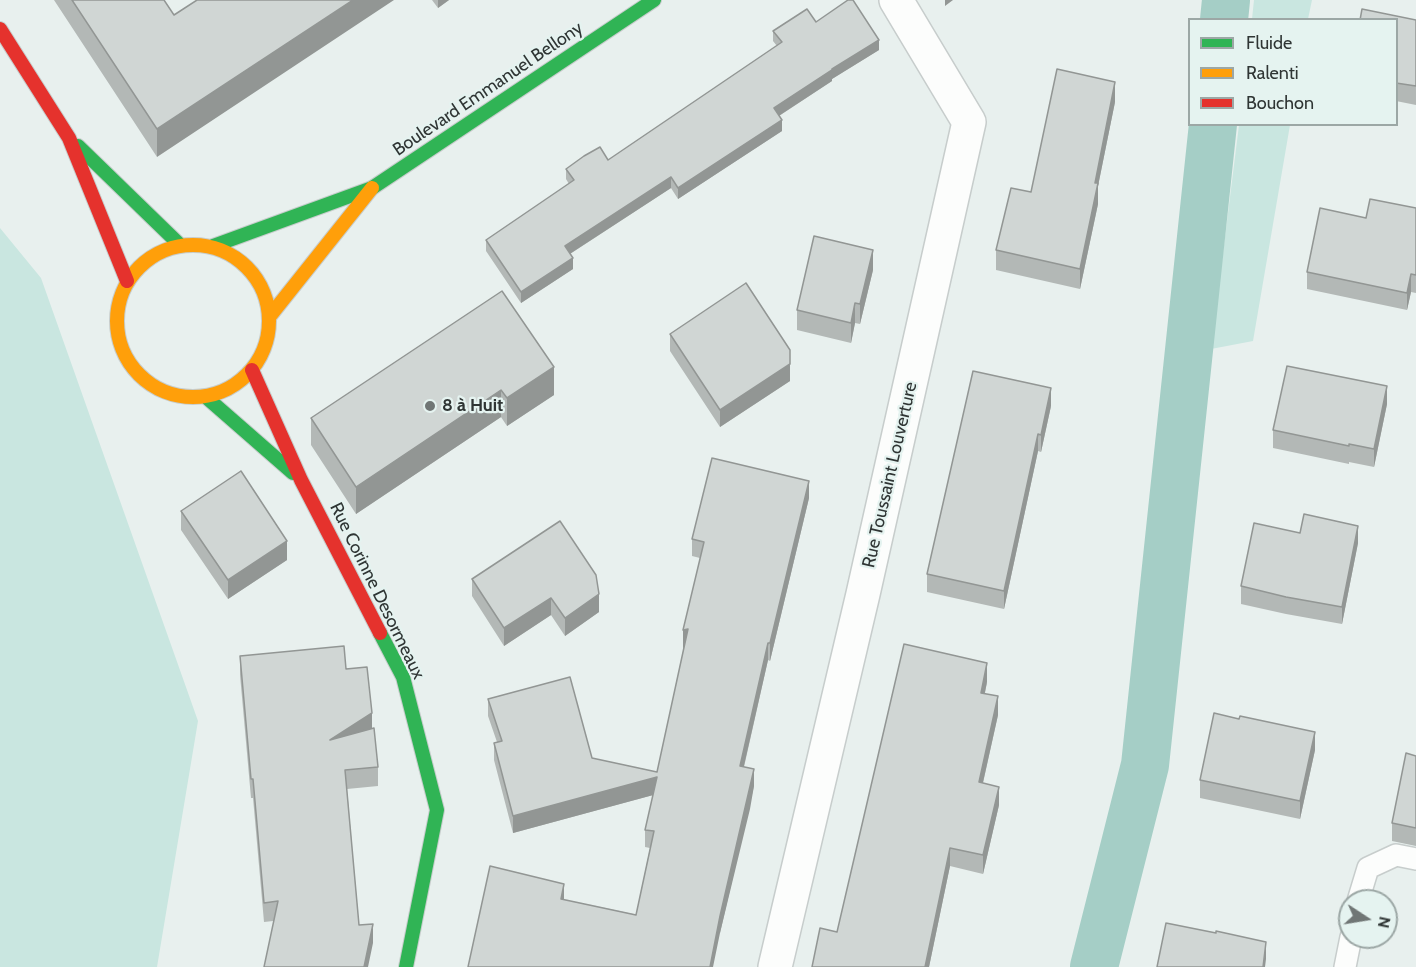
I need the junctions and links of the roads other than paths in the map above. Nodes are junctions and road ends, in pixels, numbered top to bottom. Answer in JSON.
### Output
{"nodes":[{"id":1,"x":654,"y":0,"type":"edge"},
{"id":2,"x":896,"y":0,"type":"edge"},
{"id":3,"x":0,"y":29,"type":"edge"},
{"id":4,"x":69,"y":138,"type":"junction"},
{"id":5,"x":372,"y":188,"type":"junction"},
{"id":6,"x":180,"y":245,"type":"junction"},
{"id":7,"x":213,"y":246,"type":"junction"},
{"id":8,"x":127,"y":281,"type":"junction"},
{"id":9,"x":270,"y":316,"type":"junction"},
{"id":10,"x":252,"y":370,"type":"junction"},
{"id":11,"x":206,"y":397,"type":"junction"},
{"id":12,"x":301,"y":480,"type":"junction"},
{"id":13,"x":1416,"y":859,"type":"edge"},
{"id":14,"x":1362,"y":889,"type":"edge"},
{"id":15,"x":1349,"y":949,"type":"edge"},
{"id":16,"x":406,"y":967,"type":"edge"},
{"id":17,"x":775,"y":967,"type":"edge"},
{"id":18,"x":1345,"y":967,"type":"edge"}],
"edges":[{"from":1,"to":5,"type":"street","name":"Boulevard Emmanuel Bellony"},
{"from":2,"to":17,"type":"street","name":"Rue Toussaint Louverture"},
{"from":3,"to":4,"type":"street"},
{"from":4,"to":6,"type":"street"},
{"from":4,"to":8,"type":"street"},
{"from":5,"to":7,"type":"street","name":"Boulevard Emmanuel Bellony"},
{"from":5,"to":9,"type":"street","name":"Boulevard Emmanuel Bellony"},
{"from":6,"to":7,"type":"street"},
{"from":6,"to":8,"type":"street"},
{"from":7,"to":9,"type":"street"},
{"from":8,"to":11,"type":"street"},
{"from":9,"to":10,"type":"street"},
{"from":10,"to":11,"type":"street"},
{"from":10,"to":12,"type":"street","name":"Rue Corinne Desormeaux"},
{"from":11,"to":12,"type":"street","name":"Rue Corinne Desormeaux"},
{"from":12,"to":16,"type":"street","name":"Rue Corinne Desormeaux"},
{"from":13,"to":14,"type":"lane"},
{"from":15,"to":18,"type":"lane"}]}
